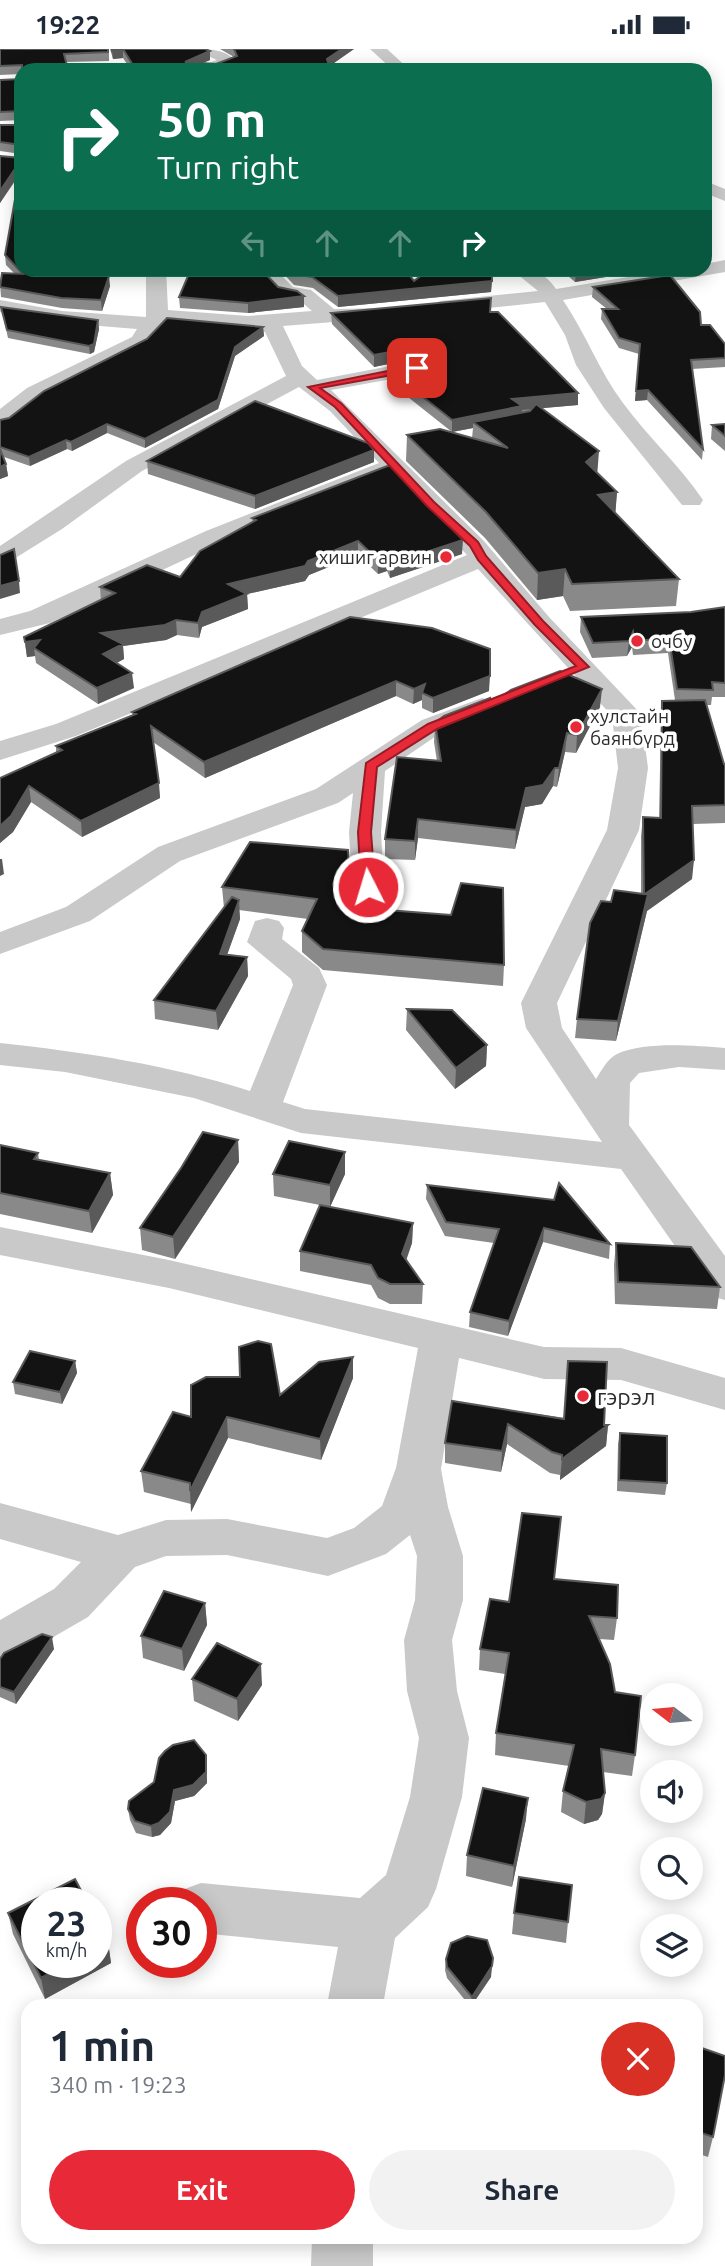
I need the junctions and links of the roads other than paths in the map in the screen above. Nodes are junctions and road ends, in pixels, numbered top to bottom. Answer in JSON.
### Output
{"nodes":[{"id":1,"x":201,"y":49,"type":"edge"},
{"id":2,"x":377,"y":49,"type":"edge"},
{"id":3,"x":224,"y":63,"type":"edge"},
{"id":4,"x":394,"y":63,"type":"edge"},
{"id":5,"x":156,"y":277,"type":"edge"},
{"id":6,"x":271,"y":277,"type":"edge"},
{"id":7,"x":532,"y":277,"type":"edge"},
{"id":8,"x":672,"y":277,"type":"edge"},
{"id":9,"x":703,"y":277,"type":"edge"},
{"id":10,"x":725,"y":285,"type":"edge"},
{"id":11,"x":550,"y":297,"type":"junction"},
{"id":12,"x":0,"y":306,"type":"edge"},
{"id":13,"x":332,"y":317,"type":"junction"},
{"id":14,"x":154,"y":320,"type":"junction"},
{"id":15,"x":247,"y":322,"type":"junction"},
{"id":16,"x":417,"y":368,"type":"edge"},
{"id":17,"x":306,"y":382,"type":"junction"},
{"id":18,"x":0,"y":419,"type":"edge"},
{"id":19,"x":397,"y":457,"type":"junction"},
{"id":20,"x":691,"y":501,"type":"dead end"},
{"id":21,"x":1,"y":555,"type":"edge"},
{"id":22,"x":482,"y":558,"type":"junction"},
{"id":23,"x":0,"y":627,"type":"edge"},
{"id":24,"x":508,"y":697,"type":"edge"},
{"id":25,"x":0,"y":751,"type":"edge"},
{"id":26,"x":370,"y":765,"type":"junction"},
{"id":27,"x":368,"y":887,"type":"edge"},
{"id":28,"x":267,"y":928,"type":"dead end"},
{"id":29,"x":0,"y":944,"type":"edge"},
{"id":30,"x":0,"y":1054,"type":"edge"},
{"id":31,"x":725,"y":1059,"type":"edge"},
{"id":32,"x":262,"y":1108,"type":"junction"},
{"id":33,"x":610,"y":1126,"type":"junction"},
{"id":34,"x":633,"y":1158,"type":"junction"},
{"id":35,"x":0,"y":1241,"type":"edge"},
{"id":36,"x":719,"y":1267,"type":"edge"},
{"id":37,"x":441,"y":1340,"type":"junction"},
{"id":38,"x":725,"y":1394,"type":"edge"},
{"id":39,"x":419,"y":1468,"type":"junction"},
{"id":40,"x":0,"y":1521,"type":"edge"},
{"id":41,"x":118,"y":1554,"type":"junction"},
{"id":42,"x":0,"y":1644,"type":"edge"},
{"id":43,"x":217,"y":1910,"type":"edge"},
{"id":44,"x":370,"y":1924,"type":"junction"},
{"id":45,"x":356,"y":1999,"type":"edge"},
{"id":46,"x":343,"y":2244,"type":"edge"},
{"id":47,"x":342,"y":2266,"type":"edge"}],
"edges":[{"from":1,"to":3,"type":"street"},
{"from":2,"to":4,"type":"street"},
{"from":5,"to":14,"type":"street"},
{"from":6,"to":13,"type":"street"},
{"from":7,"to":11,"type":"street"},
{"from":8,"to":11,"type":"street"},
{"from":9,"to":10,"type":"street"},
{"from":11,"to":13,"type":"street"},
{"from":11,"to":20,"type":"street"},
{"from":12,"to":14,"type":"street"},
{"from":13,"to":15,"type":"street"},
{"from":14,"to":15,"type":"street"},
{"from":14,"to":18,"type":"street"},
{"from":15,"to":17,"type":"street"},
{"from":16,"to":17,"type":"street"},
{"from":17,"to":19,"type":"street"},
{"from":17,"to":21,"type":"street"},
{"from":19,"to":22,"type":"street"},
{"from":19,"to":23,"type":"street"},
{"from":22,"to":25,"type":"street"},
{"from":22,"to":33,"type":"street"},
{"from":24,"to":26,"type":"street"},
{"from":26,"to":27,"type":"street"},
{"from":26,"to":29,"type":"street"},
{"from":28,"to":32,"type":"street"},
{"from":30,"to":32,"type":"street"},
{"from":31,"to":33,"type":"street"},
{"from":32,"to":34,"type":"street"},
{"from":33,"to":34,"type":"street"},
{"from":34,"to":36,"type":"street"},
{"from":35,"to":37,"type":"street"},
{"from":37,"to":38,"type":"street"},
{"from":37,"to":39,"type":"street"},
{"from":39,"to":41,"type":"street"},
{"from":39,"to":44,"type":"street"},
{"from":40,"to":41,"type":"street"},
{"from":41,"to":42,"type":"street"},
{"from":43,"to":44,"type":"street"},
{"from":44,"to":45,"type":"street"},
{"from":46,"to":47,"type":"street"}]}
